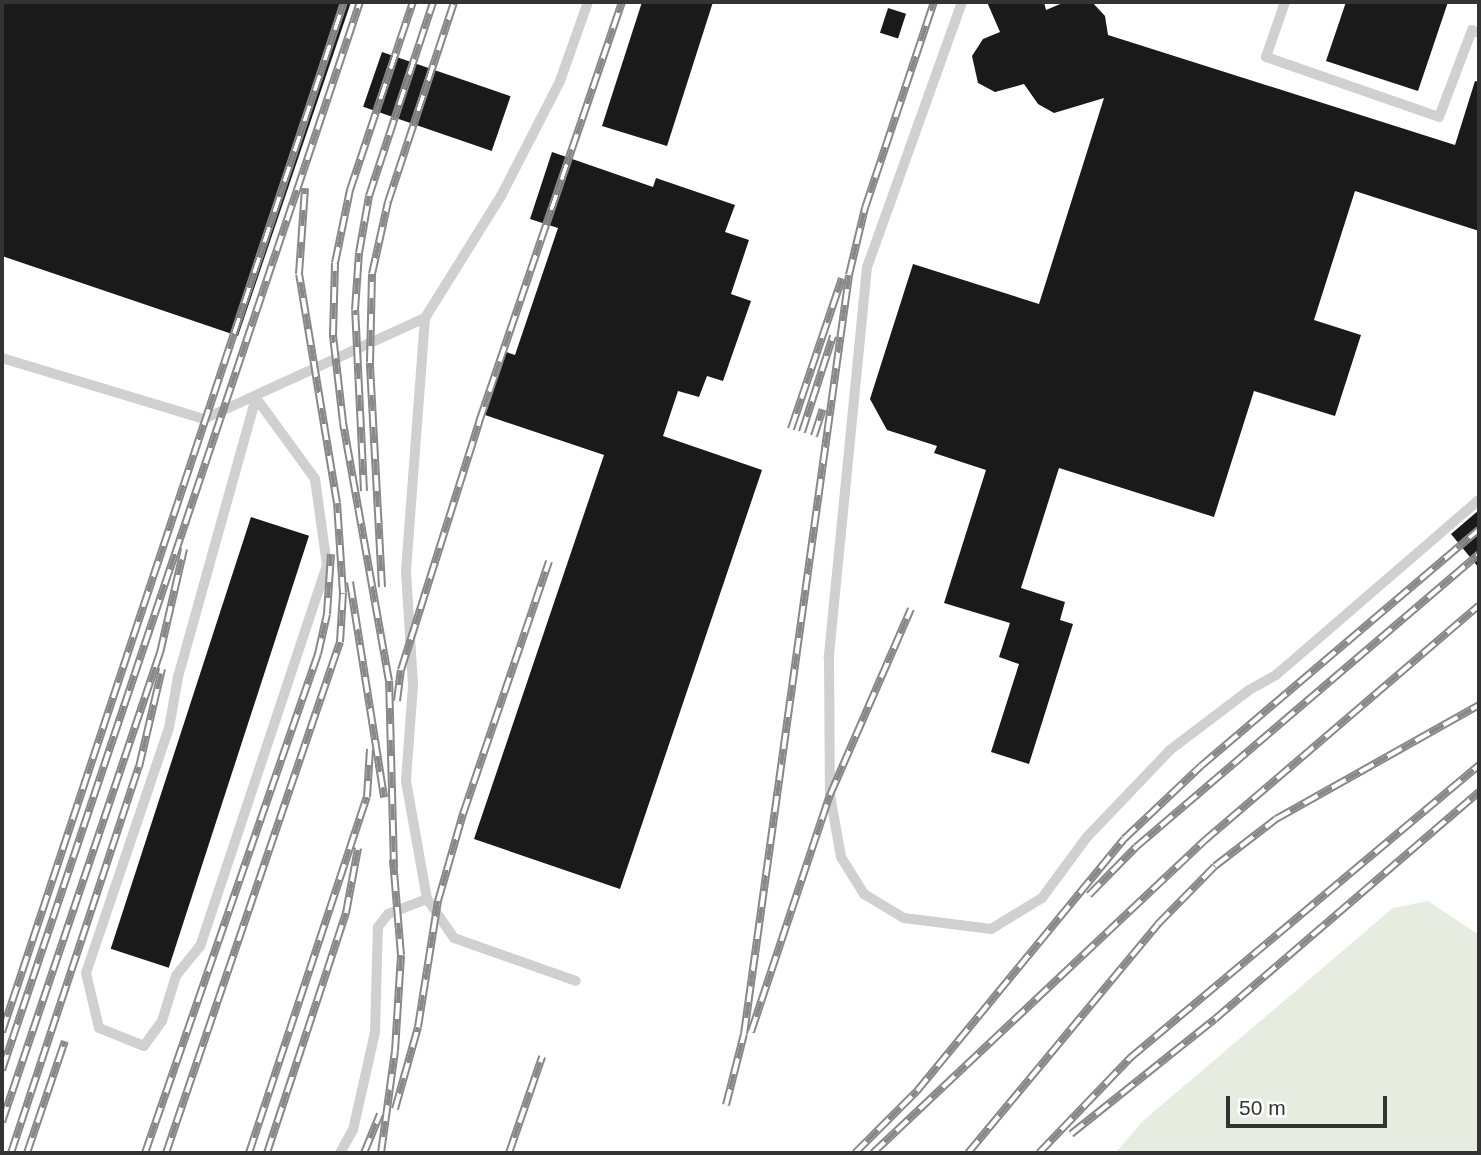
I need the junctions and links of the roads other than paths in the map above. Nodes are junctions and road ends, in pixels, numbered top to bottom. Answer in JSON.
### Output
{"nodes":[{"id":1,"x":588,"y":2,"type":"edge"},
{"id":2,"x":962,"y":2,"type":"edge"},
{"id":3,"x":1285,"y":2,"type":"edge"},
{"id":4,"x":1479,"y":33,"type":"edge"},
{"id":5,"x":425,"y":318,"type":"junction"},
{"id":6,"x":2,"y":358,"type":"edge"},
{"id":7,"x":256,"y":398,"type":"junction"},
{"id":8,"x":1479,"y":500,"type":"edge"},
{"id":9,"x":427,"y":899,"type":"junction"},
{"id":10,"x":576,"y":981,"type":"dead end"},
{"id":11,"x":340,"y":1153,"type":"edge"}],
"edges":[{"from":1,"to":5,"type":"lane"},
{"from":2,"to":8,"type":"lane"},
{"from":3,"to":4,"type":"lane"},
{"from":5,"to":7,"type":"lane"},
{"from":5,"to":9,"type":"lane"},
{"from":6,"to":7,"type":"lane"},
{"from":7,"to":7,"type":"lane"},
{"from":9,"to":10,"type":"lane"},
{"from":9,"to":11,"type":"lane"}]}
